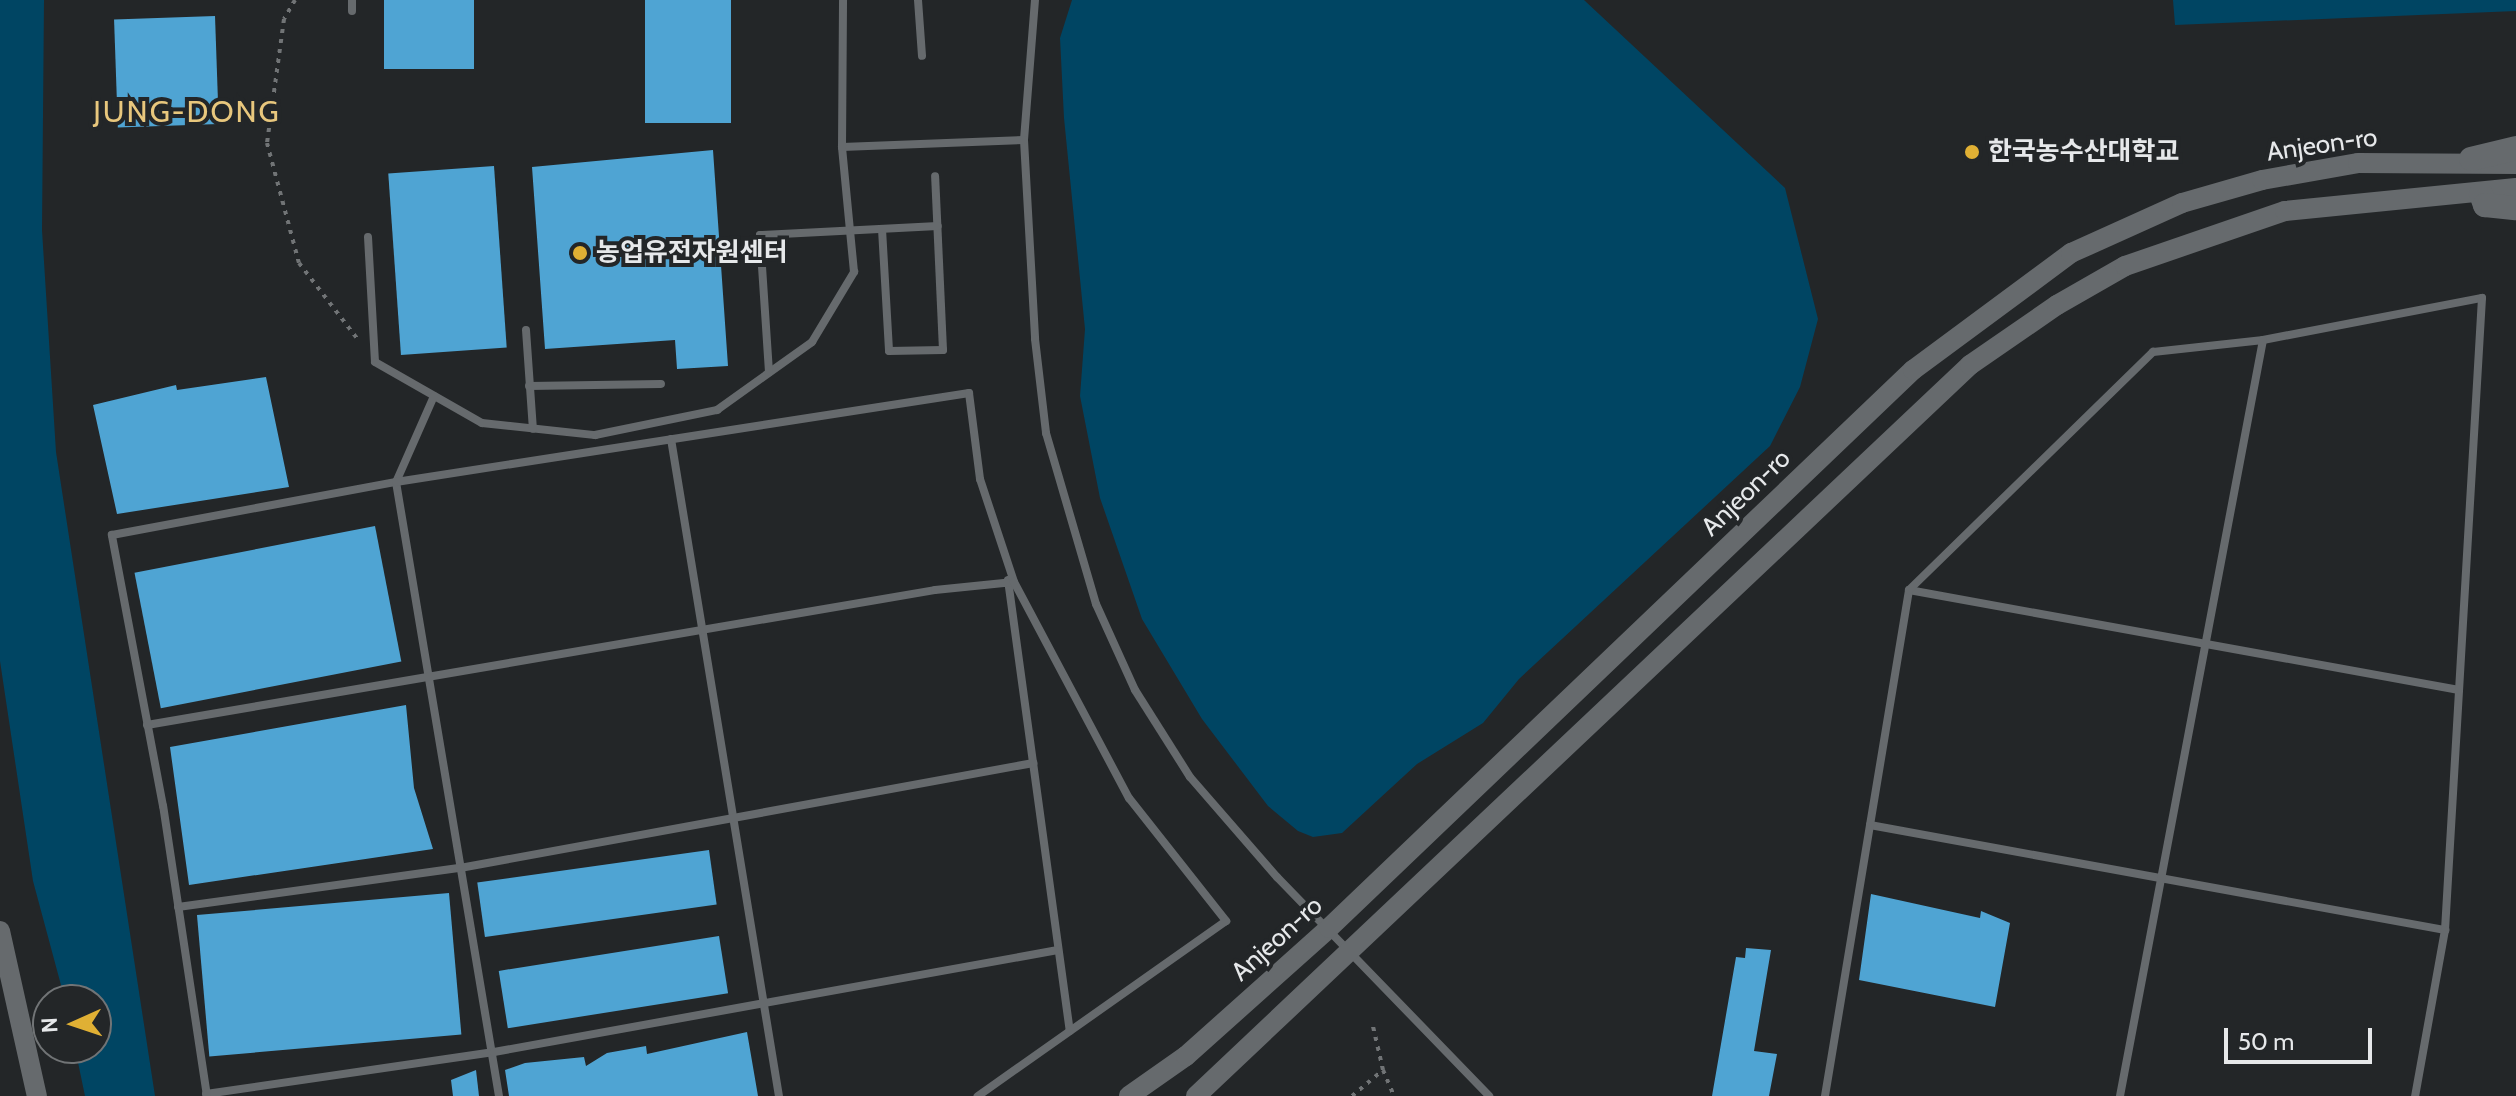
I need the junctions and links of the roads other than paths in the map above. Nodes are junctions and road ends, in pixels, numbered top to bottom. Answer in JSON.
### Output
{"nodes":[{"id":1,"x":352,"y":0,"type":"edge"},
{"id":2,"x":843,"y":0,"type":"edge"},
{"id":3,"x":918,"y":0,"type":"edge"},
{"id":4,"x":1035,"y":0,"type":"edge"},
{"id":5,"x":352,"y":11,"type":"dead end"},
{"id":6,"x":922,"y":56,"type":"dead end"},
{"id":7,"x":1024,"y":140,"type":"junction"},
{"id":8,"x":842,"y":147,"type":"junction"},
{"id":9,"x":2516,"y":148,"type":"edge"},
{"id":10,"x":2471,"y":159,"type":"junction"},
{"id":11,"x":2516,"y":164,"type":"edge"},
{"id":12,"x":935,"y":176,"type":"dead end"},
{"id":13,"x":2516,"y":188,"type":"edge"},
{"id":14,"x":2481,"y":194,"type":"junction"},
{"id":15,"x":2516,"y":208,"type":"edge"},
{"id":16,"x":938,"y":226,"type":"junction"},
{"id":17,"x":882,"y":229,"type":"junction"},
{"id":18,"x":853,"y":231,"type":"junction"},
{"id":19,"x":368,"y":237,"type":"dead end"},
{"id":20,"x":526,"y":330,"type":"dead end"},
{"id":21,"x":2263,"y":340,"type":"junction"},
{"id":22,"x":769,"y":372,"type":"junction"},
{"id":23,"x":661,"y":384,"type":"dead end"},
{"id":24,"x":529,"y":386,"type":"junction"},
{"id":25,"x":434,"y":396,"type":"junction"},
{"id":26,"x":533,"y":429,"type":"junction"},
{"id":27,"x":671,"y":439,"type":"junction"},
{"id":28,"x":396,"y":482,"type":"junction"},
{"id":29,"x":1011,"y":582,"type":"junction"},
{"id":30,"x":1909,"y":590,"type":"junction"},
{"id":31,"x":702,"y":630,"type":"junction"},
{"id":32,"x":2206,"y":644,"type":"junction"},
{"id":33,"x":428,"y":679,"type":"junction"},
{"id":34,"x":2459,"y":690,"type":"junction"},
{"id":35,"x":147,"y":725,"type":"junction"},
{"id":36,"x":1033,"y":763,"type":"junction"},
{"id":37,"x":734,"y":813,"type":"junction"},
{"id":38,"x":1870,"y":825,"type":"junction"},
{"id":39,"x":460,"y":868,"type":"junction"},
{"id":40,"x":2161,"y":878,"type":"junction"},
{"id":41,"x":178,"y":907,"type":"junction"},
{"id":42,"x":1329,"y":928,"type":"junction"},
{"id":43,"x":2445,"y":930,"type":"junction"},
{"id":44,"x":0,"y":931,"type":"edge"},
{"id":45,"x":1058,"y":950,"type":"junction"},
{"id":46,"x":1353,"y":954,"type":"junction"},
{"id":47,"x":760,"y":1006,"type":"junction"},
{"id":48,"x":1070,"y":1031,"type":"junction"},
{"id":49,"x":494,"y":1052,"type":"junction"},
{"id":50,"x":207,"y":1095,"type":"edge"},
{"id":51,"x":37,"y":1096,"type":"edge"},
{"id":52,"x":499,"y":1096,"type":"edge"},
{"id":53,"x":779,"y":1096,"type":"edge"},
{"id":54,"x":978,"y":1096,"type":"edge"},
{"id":55,"x":1129,"y":1096,"type":"edge"},
{"id":56,"x":1196,"y":1096,"type":"edge"},
{"id":57,"x":1489,"y":1096,"type":"edge"},
{"id":58,"x":1825,"y":1096,"type":"edge"},
{"id":59,"x":2120,"y":1096,"type":"edge"},
{"id":60,"x":2415,"y":1096,"type":"edge"}],
"edges":[{"from":1,"to":5,"type":"lane"},
{"from":2,"to":8,"type":"lane"},
{"from":3,"to":6,"type":"lane"},
{"from":4,"to":7,"type":"lane"},
{"from":7,"to":8,"type":"lane"},
{"from":7,"to":42,"type":"lane"},
{"from":8,"to":18,"type":"lane"},
{"from":9,"to":10,"type":"main road"},
{"from":10,"to":11,"type":"street","name":"Anjeon-ro"},
{"from":10,"to":42,"type":"street","name":"Anjeon-ro"},
{"from":12,"to":16,"type":"lane"},
{"from":13,"to":14,"type":"street"},
{"from":14,"to":15,"type":"main road"},
{"from":14,"to":46,"type":"street"},
{"from":16,"to":17,"type":"lane"},
{"from":16,"to":17,"type":"lane"},
{"from":17,"to":18,"type":"lane"},
{"from":18,"to":22,"type":"lane"},
{"from":18,"to":22,"type":"lane"},
{"from":19,"to":25,"type":"lane"},
{"from":20,"to":24,"type":"lane"},
{"from":21,"to":30,"type":"lane"},
{"from":21,"to":32,"type":"lane"},
{"from":21,"to":34,"type":"lane"},
{"from":22,"to":26,"type":"lane"},
{"from":23,"to":24,"type":"lane"},
{"from":24,"to":26,"type":"lane"},
{"from":25,"to":26,"type":"lane"},
{"from":25,"to":28,"type":"lane"},
{"from":27,"to":28,"type":"lane"},
{"from":27,"to":29,"type":"lane"},
{"from":27,"to":31,"type":"lane"},
{"from":28,"to":33,"type":"lane"},
{"from":28,"to":35,"type":"lane"},
{"from":29,"to":31,"type":"lane"},
{"from":29,"to":36,"type":"lane"},
{"from":29,"to":48,"type":"lane"},
{"from":30,"to":32,"type":"lane"},
{"from":30,"to":38,"type":"lane"},
{"from":31,"to":33,"type":"lane"},
{"from":31,"to":37,"type":"lane"},
{"from":32,"to":34,"type":"lane"},
{"from":32,"to":40,"type":"lane"},
{"from":33,"to":35,"type":"lane"},
{"from":33,"to":39,"type":"lane"},
{"from":34,"to":43,"type":"lane"},
{"from":35,"to":41,"type":"lane"},
{"from":36,"to":37,"type":"lane"},
{"from":36,"to":45,"type":"lane"},
{"from":37,"to":39,"type":"lane"},
{"from":37,"to":47,"type":"lane"},
{"from":38,"to":40,"type":"lane"},
{"from":38,"to":58,"type":"lane"},
{"from":39,"to":41,"type":"lane"},
{"from":39,"to":49,"type":"lane"},
{"from":40,"to":43,"type":"lane"},
{"from":40,"to":59,"type":"lane"},
{"from":41,"to":50,"type":"lane"},
{"from":42,"to":46,"type":"lane"},
{"from":42,"to":55,"type":"street","name":"Anjeon-ro"},
{"from":43,"to":60,"type":"lane"},
{"from":44,"to":51,"type":"street"},
{"from":45,"to":47,"type":"lane"},
{"from":45,"to":48,"type":"lane"},
{"from":46,"to":56,"type":"street"},
{"from":46,"to":57,"type":"lane"},
{"from":47,"to":49,"type":"lane"},
{"from":47,"to":53,"type":"lane"},
{"from":48,"to":54,"type":"lane"},
{"from":49,"to":50,"type":"lane"},
{"from":49,"to":52,"type":"lane"}]}
